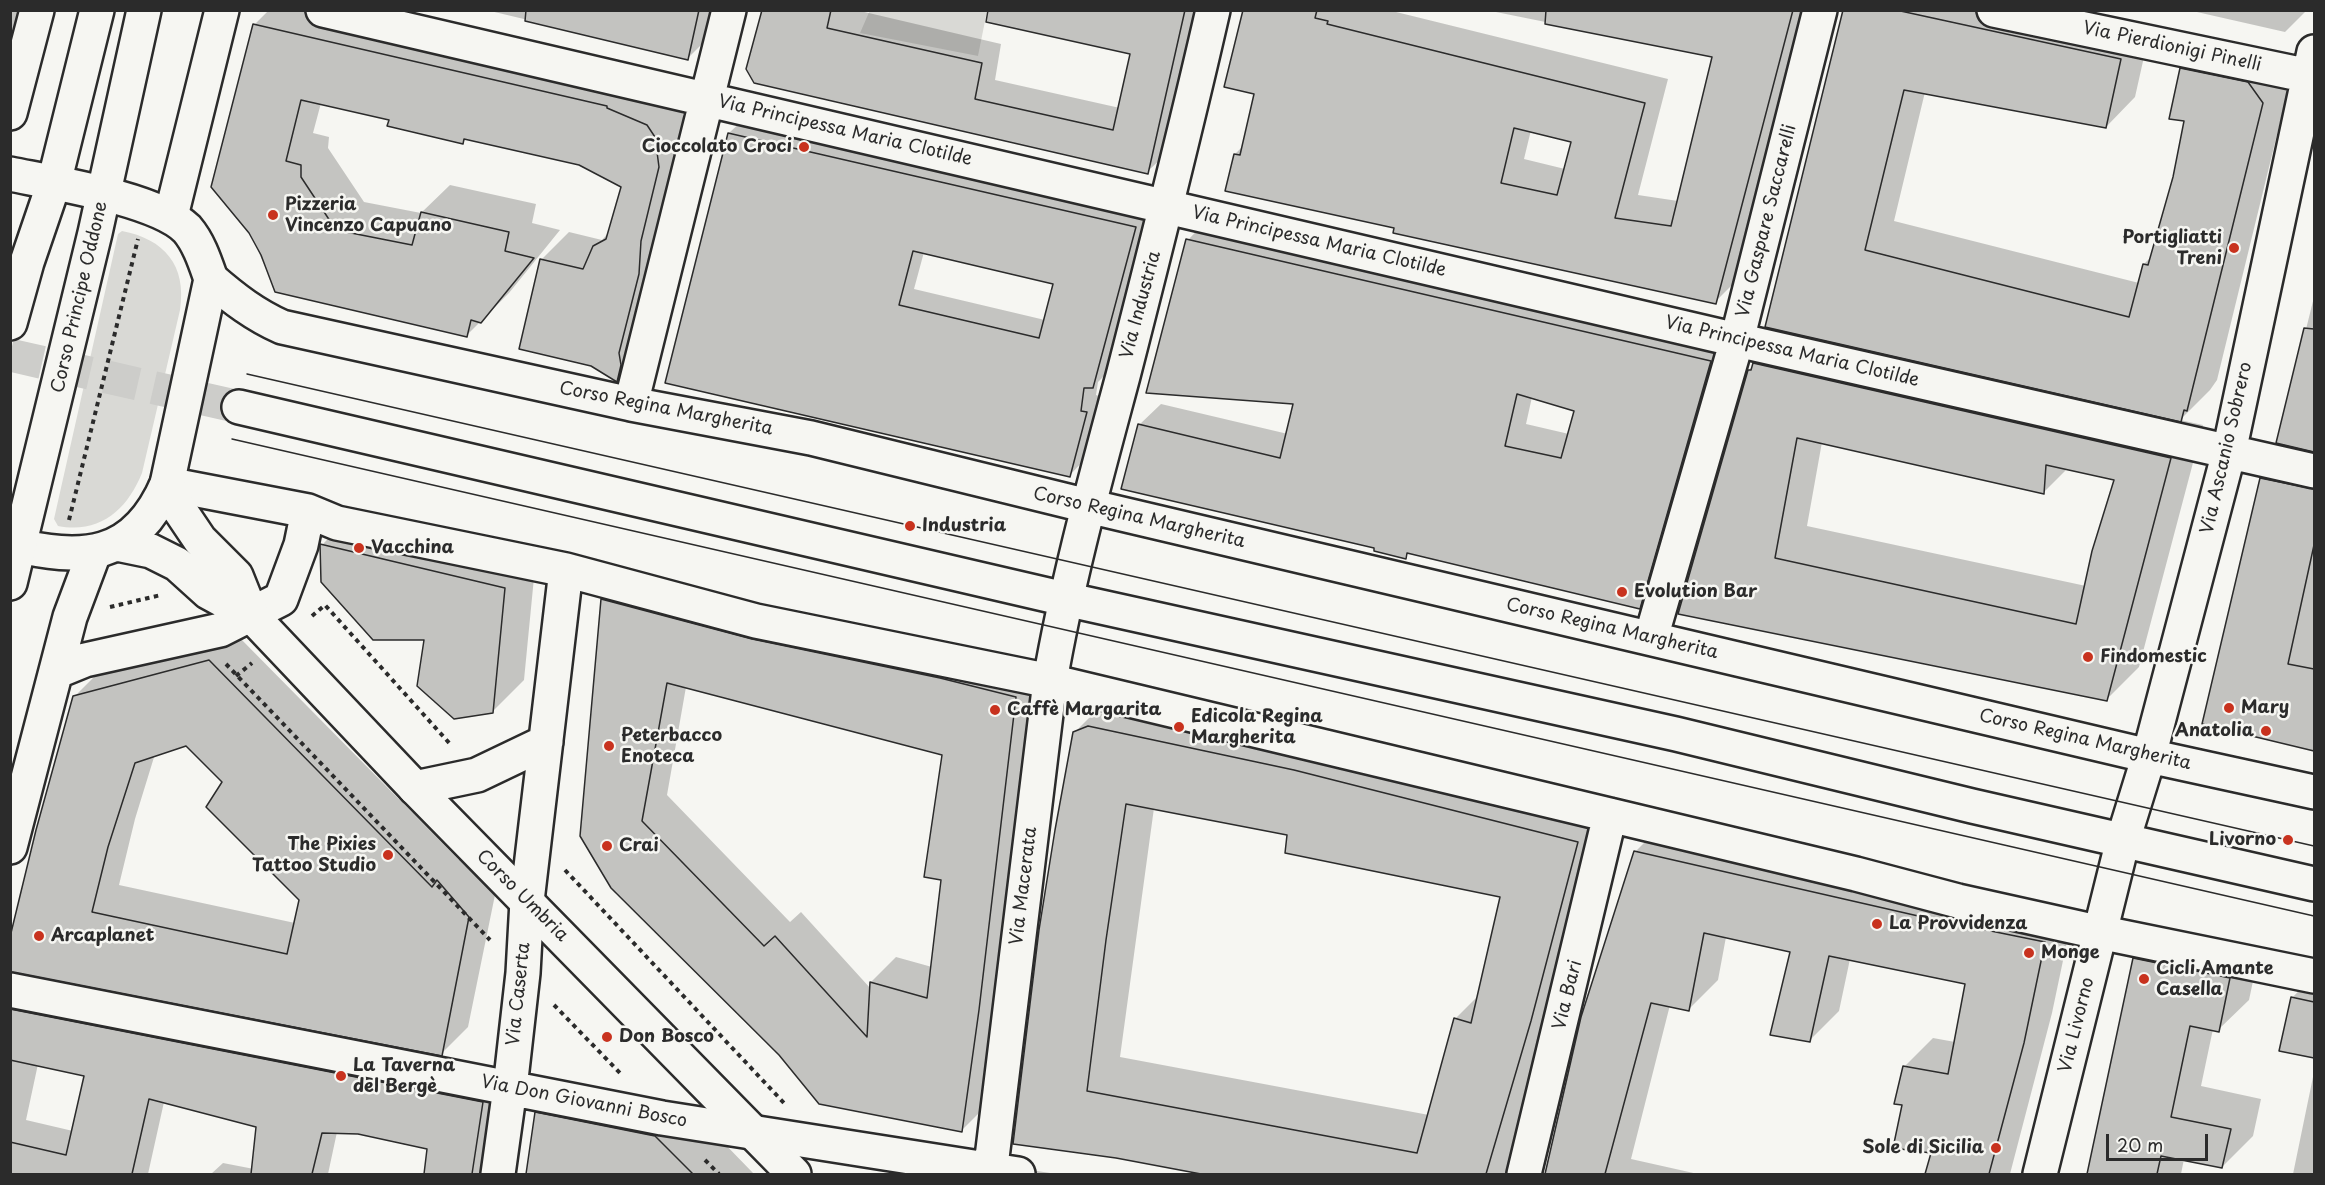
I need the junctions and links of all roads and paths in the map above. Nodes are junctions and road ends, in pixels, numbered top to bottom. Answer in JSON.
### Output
{"nodes":[{"id":1,"x":37,"y":10,"type":"edge"},
{"id":2,"x":97,"y":10,"type":"edge"},
{"id":3,"x":144,"y":10,"type":"edge"},
{"id":4,"x":222,"y":10,"type":"edge"},
{"id":5,"x":323,"y":10,"type":"edge"},
{"id":6,"x":729,"y":10,"type":"edge"},
{"id":7,"x":1214,"y":10,"type":"edge"},
{"id":8,"x":1820,"y":10,"type":"edge"},
{"id":9,"x":1994,"y":10,"type":"edge"},
{"id":10,"x":2313,"y":68,"type":"edge"},
{"id":11,"x":707,"y":99,"type":"junction"},
{"id":12,"x":10,"y":113,"type":"edge"},
{"id":13,"x":10,"y":174,"type":"edge"},
{"id":14,"x":54,"y":183,"type":"junction"},
{"id":15,"x":104,"y":195,"type":"junction"},
{"id":16,"x":1167,"y":207,"type":"junction"},
{"id":17,"x":159,"y":211,"type":"junction"},
{"id":18,"x":212,"y":279,"type":"junction"},
{"id":19,"x":10,"y":324,"type":"edge"},
{"id":20,"x":1737,"y":340,"type":"junction"},
{"id":21,"x":631,"y":404,"type":"junction"},
{"id":22,"x":239,"y":407,"type":"tunnel mouth"},
{"id":23,"x":2229,"y":452,"type":"junction"},
{"id":24,"x":2314,"y":471,"type":"edge"},
{"id":25,"x":166,"y":486,"type":"junction"},
{"id":26,"x":1088,"y":506,"type":"junction"},
{"id":27,"x":308,"y":511,"type":"junction"},
{"id":28,"x":15,"y":545,"type":"edge"},
{"id":29,"x":105,"y":549,"type":"junction"},
{"id":30,"x":61,"y":553,"type":"junction"},
{"id":31,"x":566,"y":570,"type":"junction"},
{"id":32,"x":10,"y":583,"type":"edge"},
{"id":33,"x":1065,"y":599,"type":"junction"},
{"id":34,"x":252,"y":616,"type":"junction"},
{"id":35,"x":1651,"y":638,"type":"junction"},
{"id":36,"x":58,"y":671,"type":"junction"},
{"id":37,"x":236,"y":676,"type":"dead end"},
{"id":38,"x":1050,"y":681,"type":"junction"},
{"id":39,"x":546,"y":742,"type":"junction"},
{"id":40,"x":2149,"y":756,"type":"junction"},
{"id":41,"x":415,"y":788,"type":"junction"},
{"id":42,"x":2314,"y":792,"type":"edge"},
{"id":43,"x":1610,"y":815,"type":"junction"},
{"id":44,"x":2122,"y":840,"type":"junction"},
{"id":45,"x":10,"y":847,"type":"edge"},
{"id":46,"x":2314,"y":884,"type":"edge"},
{"id":47,"x":527,"y":901,"type":"junction"},
{"id":48,"x":2099,"y":933,"type":"junction"},
{"id":49,"x":523,"y":973,"type":"junction"},
{"id":50,"x":2314,"y":976,"type":"edge"},
{"id":51,"x":10,"y":990,"type":"edge"},
{"id":52,"x":621,"y":1075,"type":"dead end"},
{"id":53,"x":510,"y":1088,"type":"junction"},
{"id":54,"x":751,"y":1132,"type":"junction"},
{"id":55,"x":703,"y":1158,"type":"dead end"},
{"id":56,"x":999,"y":1173,"type":"edge"},
{"id":57,"x":498,"y":1174,"type":"edge"},
{"id":58,"x":719,"y":1174,"type":"edge"},
{"id":59,"x":794,"y":1174,"type":"edge"},
{"id":60,"x":1524,"y":1174,"type":"edge"},
{"id":61,"x":2040,"y":1174,"type":"edge"}],
"edges":[{"from":1,"to":12,"type":"street"},
{"from":2,"to":14,"type":"street"},
{"from":3,"to":15,"type":"street","name":"Corso Principe Oddone"},
{"from":4,"to":17,"type":"street"},
{"from":5,"to":11,"type":"street","name":"Via Principessa Maria Clotilde"},
{"from":6,"to":11,"type":"street"},
{"from":7,"to":16,"type":"street","name":"Via Industria"},
{"from":8,"to":20,"type":"street","name":"Via Gaspare Saccarelli"},
{"from":9,"to":10,"type":"street","name":"Via Pierdionigi Pinelli"},
{"from":10,"to":23,"type":"street","name":"Via Ascanio Sobrero"},
{"from":11,"to":16,"type":"street","name":"Via Principessa Maria Clotilde"},
{"from":11,"to":21,"type":"street"},
{"from":13,"to":14,"type":"street"},
{"from":14,"to":15,"type":"street"},
{"from":14,"to":19,"type":"street"},
{"from":15,"to":17,"type":"street"},
{"from":15,"to":28,"type":"street","name":"Corso Principe Oddone"},
{"from":16,"to":20,"type":"street","name":"Via Principessa Maria Clotilde"},
{"from":16,"to":26,"type":"street","name":"Via Industria"},
{"from":17,"to":18,"type":"street","name":"Corso Regina Margherita"},
{"from":17,"to":30,"type":"path"},
{"from":18,"to":21,"type":"street","name":"Corso Regina Margherita"},
{"from":18,"to":25,"type":"street"},
{"from":20,"to":23,"type":"street","name":"Via Principessa Maria Clotilde"},
{"from":20,"to":35,"type":"street","name":"Via Gaspare Saccarelli"},
{"from":21,"to":26,"type":"street","name":"Corso Regina Margherita"},
{"from":22,"to":33,"type":"street"},
{"from":23,"to":24,"type":"street","name":"Via Principessa Maria Clotilde"},
{"from":23,"to":40,"type":"street","name":"Via Ascanio Sobrero"},
{"from":25,"to":27,"type":"street"},
{"from":25,"to":29,"type":"street"},
{"from":25,"to":34,"type":"street","name":"Corso Umbria"},
{"from":26,"to":33,"type":"street","name":"Via Industria"},
{"from":26,"to":35,"type":"street","name":"Corso Regina Margherita"},
{"from":27,"to":31,"type":"street"},
{"from":27,"to":34,"type":"street"},
{"from":28,"to":30,"type":"street"},
{"from":28,"to":32,"type":"street","name":"Corso Principe Oddone"},
{"from":29,"to":30,"type":"street"},
{"from":29,"to":34,"type":"street","name":"Corso Umbria"},
{"from":29,"to":36,"type":"street"},
{"from":31,"to":38,"type":"street"},
{"from":31,"to":39,"type":"street","name":"Via Caserta"},
{"from":33,"to":38,"type":"street","name":"Via Macerata"},
{"from":33,"to":44,"type":"street"},
{"from":34,"to":36,"type":"street"},
{"from":34,"to":41,"type":"street","name":"Corso Umbria"},
{"from":35,"to":40,"type":"street","name":"Corso Regina Margherita"},
{"from":36,"to":45,"type":"street"},
{"from":37,"to":49,"type":"path"},
{"from":38,"to":43,"type":"street"},
{"from":38,"to":56,"type":"street","name":"Via Macerata"},
{"from":39,"to":41,"type":"street"},
{"from":39,"to":47,"type":"street","name":"Via Caserta"},
{"from":40,"to":42,"type":"street","name":"Corso Regina Margherita"},
{"from":40,"to":44,"type":"street","name":"Via Ascanio Sobrero"},
{"from":41,"to":47,"type":"street","name":"Corso Umbria"},
{"from":43,"to":48,"type":"street"},
{"from":43,"to":60,"type":"street","name":"Via Bari"},
{"from":44,"to":46,"type":"street"},
{"from":44,"to":48,"type":"street","name":"Via Livorno"},
{"from":47,"to":49,"type":"street","name":"Via Caserta"},
{"from":47,"to":54,"type":"street","name":"Corso Umbria"},
{"from":48,"to":50,"type":"street"},
{"from":48,"to":61,"type":"street","name":"Via Livorno"},
{"from":49,"to":52,"type":"path"},
{"from":49,"to":53,"type":"street","name":"Via Caserta"},
{"from":51,"to":53,"type":"street","name":"Via Don Giovanni Bosco"},
{"from":53,"to":54,"type":"street","name":"Via Don Giovanni Bosco"},
{"from":53,"to":57,"type":"street","name":"Via Caserta"},
{"from":54,"to":56,"type":"street","name":"Via Don Giovanni Bosco"},
{"from":54,"to":59,"type":"street","name":"Corso Umbria"},
{"from":55,"to":58,"type":"path"}]}
